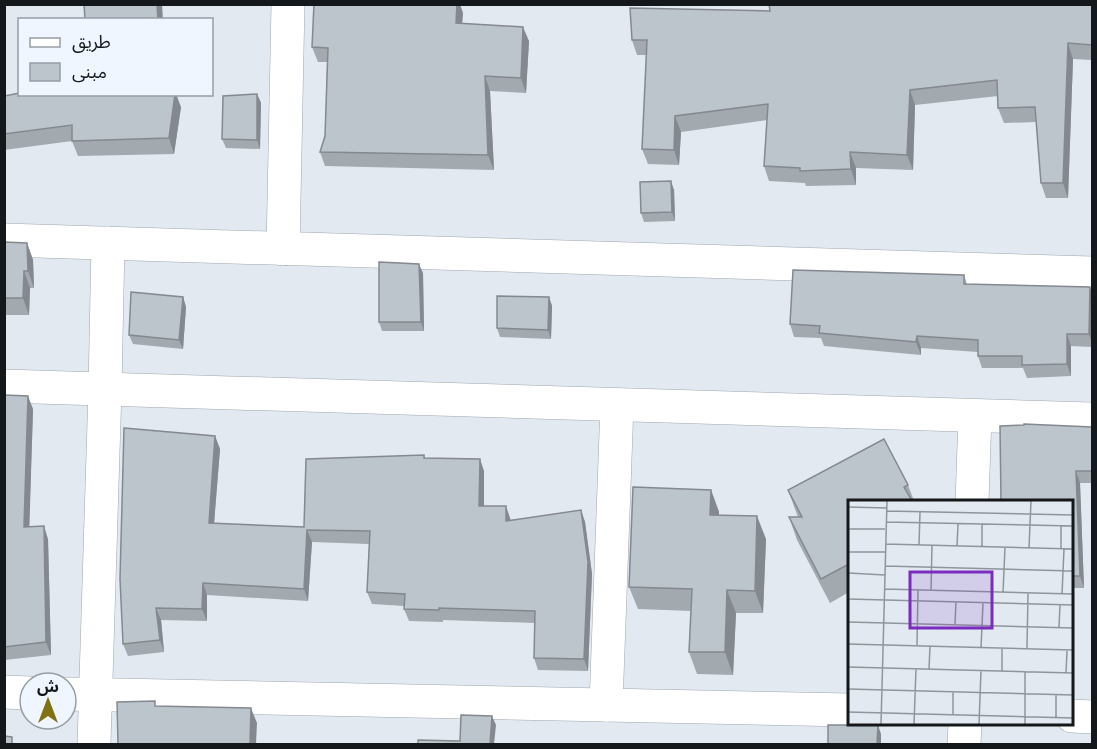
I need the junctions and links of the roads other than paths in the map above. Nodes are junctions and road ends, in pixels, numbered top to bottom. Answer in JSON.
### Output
{"nodes":[{"id":1,"x":288,"y":4,"type":"edge"},
{"id":2,"x":4,"y":240,"type":"edge"},
{"id":3,"x":108,"y":243,"type":"junction"},
{"id":4,"x":283,"y":249,"type":"junction"},
{"id":5,"x":1092,"y":273,"type":"edge"},
{"id":6,"x":4,"y":386,"type":"edge"},
{"id":7,"x":105,"y":389,"type":"junction"},
{"id":8,"x":617,"y":405,"type":"junction"},
{"id":9,"x":975,"y":416,"type":"junction"},
{"id":10,"x":1092,"y":419,"type":"edge"},
{"id":11,"x":972,"y":500,"type":"edge"},
{"id":12,"x":80,"y":694,"type":"edge"},
{"id":13,"x":606,"y":705,"type":"junction"},
{"id":14,"x":848,"y":710,"type":"edge"},
{"id":15,"x":1073,"y":716,"type":"edge"},
{"id":16,"x":1092,"y":717,"type":"edge"},
{"id":17,"x":965,"y":725,"type":"edge"},
{"id":18,"x":94,"y":744,"type":"edge"},
{"id":19,"x":964,"y":744,"type":"edge"}],
"edges":[{"from":1,"to":4,"type":"street"},
{"from":2,"to":3,"type":"street"},
{"from":3,"to":4,"type":"street"},
{"from":3,"to":7,"type":"street"},
{"from":4,"to":5,"type":"street"},
{"from":6,"to":7,"type":"street"},
{"from":7,"to":8,"type":"street"},
{"from":7,"to":12,"type":"street"},
{"from":8,"to":9,"type":"street"},
{"from":8,"to":13,"type":"street"},
{"from":9,"to":10,"type":"street"},
{"from":9,"to":11,"type":"street"},
{"from":12,"to":13,"type":"street"},
{"from":12,"to":18,"type":"street"},
{"from":13,"to":14,"type":"street"},
{"from":15,"to":16,"type":"street"},
{"from":17,"to":19,"type":"street"}]}
